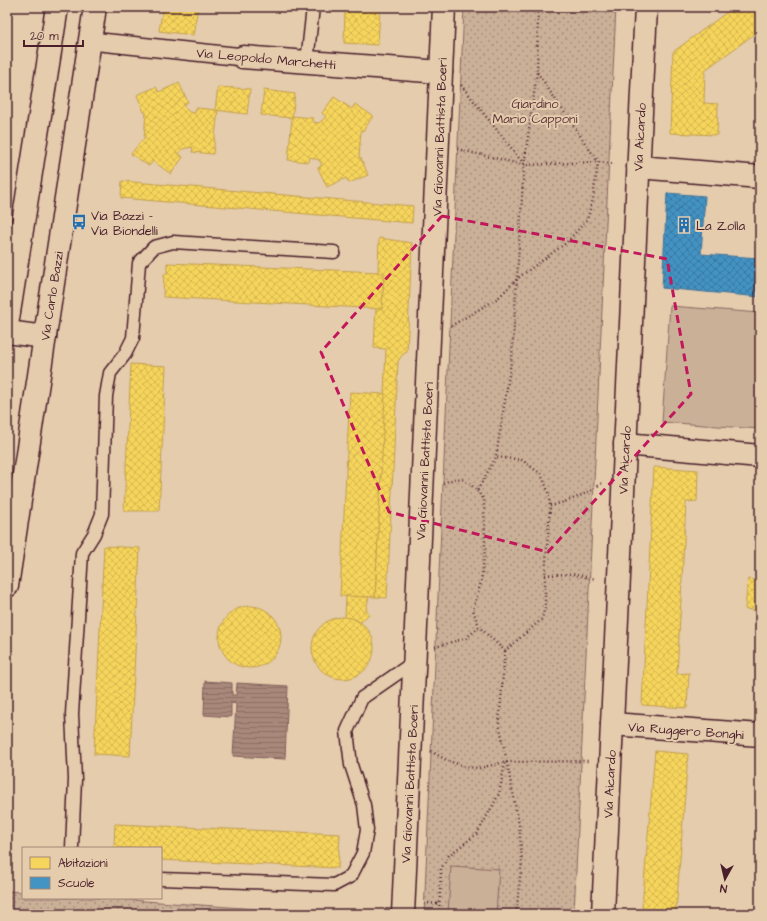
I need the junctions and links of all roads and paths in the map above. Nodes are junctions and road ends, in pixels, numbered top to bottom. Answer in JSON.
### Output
{"nodes":[{"id":1,"x":58,"y":7,"type":"edge"},
{"id":2,"x":95,"y":7,"type":"edge"},
{"id":3,"x":313,"y":7,"type":"edge"},
{"id":4,"x":444,"y":7,"type":"edge"},
{"id":5,"x":538,"y":7,"type":"edge"},
{"id":6,"x":646,"y":7,"type":"edge"},
{"id":7,"x":90,"y":41,"type":"junction"},
{"id":8,"x":243,"y":57,"type":"joint"},
{"id":9,"x":307,"y":62,"type":"junction"},
{"id":10,"x":442,"y":72,"type":"junction"},
{"id":11,"x":537,"y":72,"type":"junction"},
{"id":12,"x":460,"y":84,"type":"dead end"},
{"id":13,"x":458,"y":149,"type":"dead end"},
{"id":14,"x":598,"y":162,"type":"junction"},
{"id":15,"x":615,"y":164,"type":"dead end"},
{"id":16,"x":524,"y":165,"type":"junction"},
{"id":17,"x":638,"y":167,"type":"junction"},
{"id":18,"x":760,"y":176,"type":"edge"},
{"id":19,"x":334,"y":252,"type":"dead end"},
{"id":20,"x":518,"y":278,"type":"junction"},
{"id":21,"x":7,"y":325,"type":"edge"},
{"id":22,"x":449,"y":328,"type":"dead end"},
{"id":23,"x":7,"y":332,"type":"edge"},
{"id":24,"x":44,"y":337,"type":"junction"},
{"id":25,"x":625,"y":444,"type":"junction"},
{"id":26,"x":760,"y":456,"type":"edge"},
{"id":27,"x":496,"y":457,"type":"junction"},
{"id":28,"x":602,"y":482,"type":"dead end"},
{"id":29,"x":441,"y":483,"type":"dead end"},
{"id":30,"x":477,"y":491,"type":"junction"},
{"id":31,"x":550,"y":506,"type":"junction"},
{"id":32,"x":545,"y":574,"type":"junction"},
{"id":33,"x":596,"y":579,"type":"dead end"},
{"id":34,"x":7,"y":586,"type":"edge"},
{"id":35,"x":479,"y":627,"type":"junction"},
{"id":36,"x":434,"y":647,"type":"dead end"},
{"id":37,"x":505,"y":651,"type":"junction"},
{"id":38,"x":414,"y":662,"type":"junction"},
{"id":39,"x":612,"y":724,"type":"junction"},
{"id":40,"x":760,"y":735,"type":"edge"},
{"id":41,"x":429,"y":750,"type":"dead end"},
{"id":42,"x":588,"y":761,"type":"dead end"},
{"id":43,"x":505,"y":762,"type":"junction"},
{"id":44,"x":72,"y":847,"type":"edge"},
{"id":45,"x":162,"y":879,"type":"edge"},
{"id":46,"x":422,"y":903,"type":"dead end"},
{"id":47,"x":439,"y":904,"type":"junction"},
{"id":48,"x":518,"y":909,"type":"junction"},
{"id":49,"x":403,"y":914,"type":"edge"},
{"id":50,"x":439,"y":914,"type":"edge"},
{"id":51,"x":516,"y":914,"type":"edge"},
{"id":52,"x":521,"y":914,"type":"edge"},
{"id":53,"x":603,"y":914,"type":"edge"}],
"edges":[{"from":1,"to":21,"type":"street"},
{"from":2,"to":7,"type":"street","name":"Via Carlo Bazzi"},
{"from":3,"to":9,"type":"lane"},
{"from":4,"to":10,"type":"street","name":"Via Giovanni Battista Boeri"},
{"from":5,"to":11,"type":"path"},
{"from":6,"to":17,"type":"street","name":"Via Aicardo"},
{"from":7,"to":8,"type":"street","name":"Via Leopoldo Marchetti"},
{"from":7,"to":24,"type":"street","name":"Via Carlo Bazzi"},
{"from":8,"to":9,"type":"street","name":"Via Leopoldo Marchetti"},
{"from":9,"to":10,"type":"street","name":"Via Leopoldo Marchetti"},
{"from":10,"to":38,"type":"street","name":"Via Giovanni Battista Boeri"},
{"from":11,"to":14,"type":"path"},
{"from":11,"to":16,"type":"path"},
{"from":12,"to":16,"type":"path"},
{"from":13,"to":16,"type":"path"},
{"from":14,"to":15,"type":"path"},
{"from":14,"to":16,"type":"path"},
{"from":14,"to":20,"type":"path"},
{"from":16,"to":20,"type":"path"},
{"from":17,"to":18,"type":"street"},
{"from":17,"to":25,"type":"street","name":"Via Aicardo"},
{"from":19,"to":44,"type":"lane"},
{"from":20,"to":22,"type":"path"},
{"from":20,"to":27,"type":"path"},
{"from":23,"to":24,"type":"street"},
{"from":24,"to":34,"type":"street","name":"Via Carlo Bazzi"},
{"from":25,"to":26,"type":"street"},
{"from":25,"to":39,"type":"street","name":"Via Aicardo"},
{"from":27,"to":30,"type":"path"},
{"from":27,"to":31,"type":"path"},
{"from":28,"to":31,"type":"path"},
{"from":29,"to":30,"type":"path"},
{"from":30,"to":35,"type":"path"},
{"from":31,"to":32,"type":"path"},
{"from":32,"to":33,"type":"path"},
{"from":32,"to":37,"type":"path"},
{"from":35,"to":36,"type":"path"},
{"from":35,"to":37,"type":"path"},
{"from":37,"to":43,"type":"path"},
{"from":38,"to":45,"type":"lane"},
{"from":38,"to":49,"type":"street","name":"Via Giovanni Battista Boeri"},
{"from":39,"to":40,"type":"street","name":"Via Ruggero Bonghi"},
{"from":39,"to":53,"type":"street","name":"Via Aicardo"},
{"from":41,"to":43,"type":"path"},
{"from":42,"to":43,"type":"path"},
{"from":43,"to":47,"type":"path"},
{"from":43,"to":48,"type":"path"},
{"from":46,"to":47,"type":"path"},
{"from":47,"to":50,"type":"path"},
{"from":48,"to":51,"type":"path"},
{"from":48,"to":52,"type":"path"}]}
